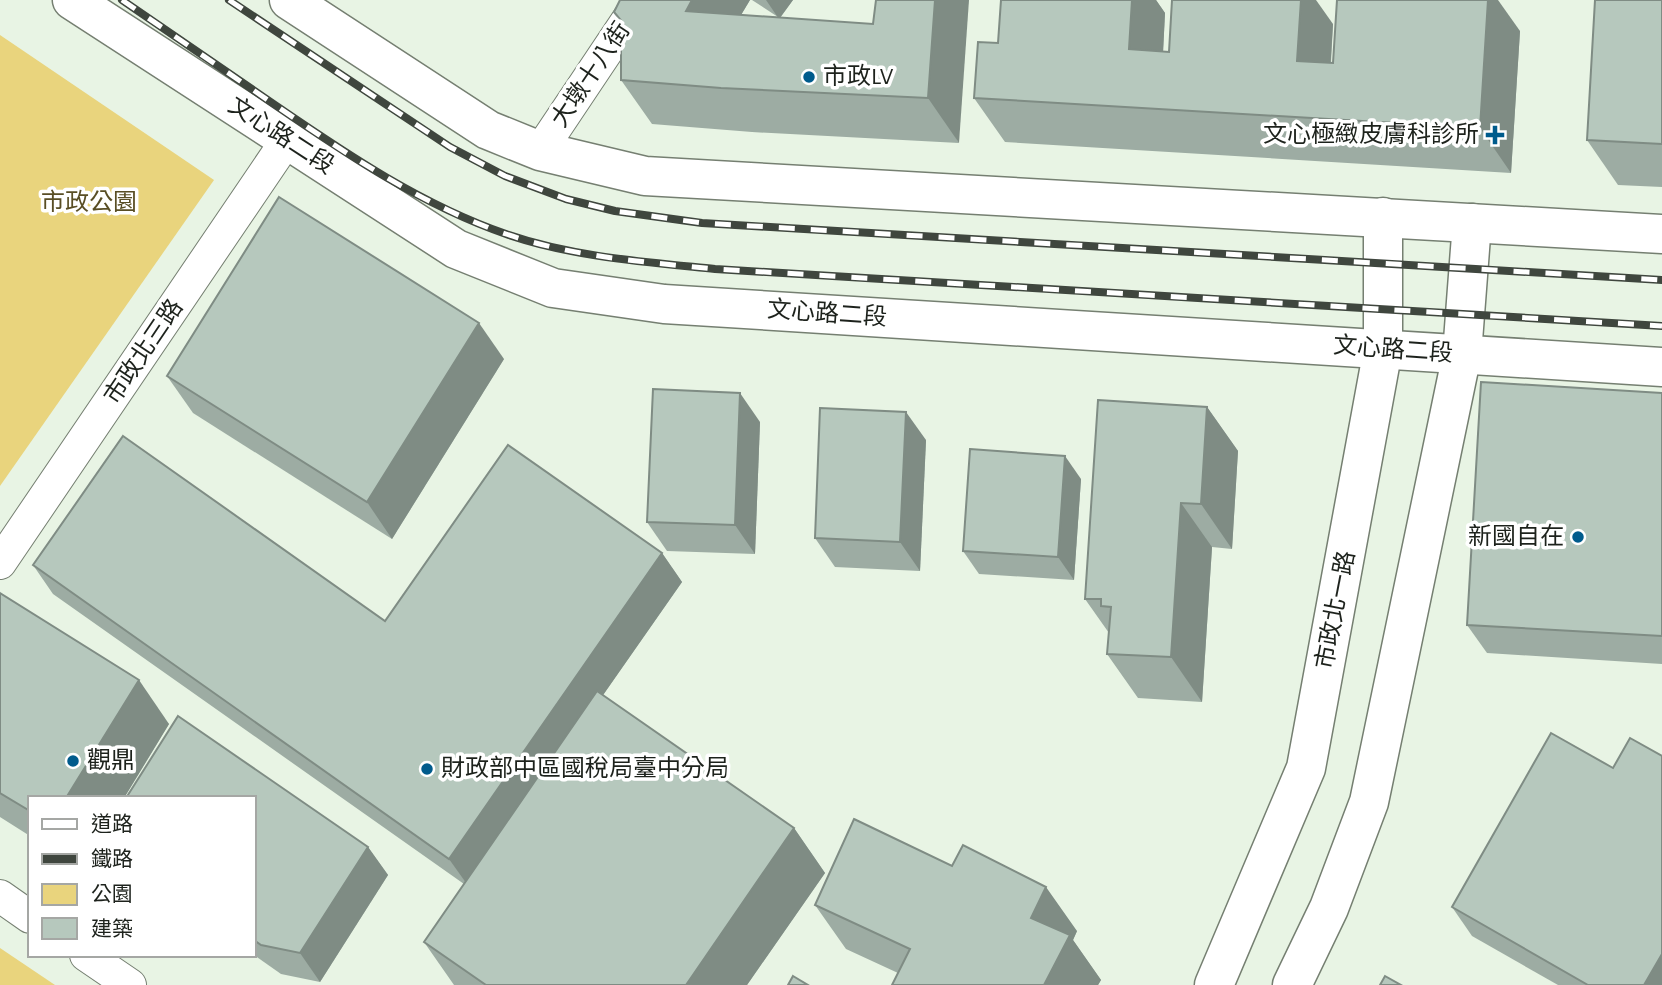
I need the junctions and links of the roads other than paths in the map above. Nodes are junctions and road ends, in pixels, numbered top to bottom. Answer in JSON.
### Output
{"nodes":[{"id":1,"x":72,"y":0,"type":"edge"},
{"id":2,"x":289,"y":0,"type":"edge"},
{"id":3,"x":642,"y":0,"type":"edge"},
{"id":4,"x":288,"y":140,"type":"junction"},
{"id":5,"x":540,"y":151,"type":"junction"},
{"id":6,"x":1383,"y":218,"type":"junction"},
{"id":7,"x":1472,"y":223,"type":"junction"},
{"id":8,"x":1662,"y":234,"type":"edge"},
{"id":9,"x":1383,"y":349,"type":"junction"},
{"id":10,"x":1462,"y":354,"type":"junction"},
{"id":11,"x":1662,"y":367,"type":"edge"},
{"id":12,"x":0,"y":563,"type":"edge"},
{"id":13,"x":0,"y":896,"type":"edge"},
{"id":14,"x":28,"y":916,"type":"edge"},
{"id":15,"x":89,"y":957,"type":"edge"},
{"id":16,"x":130,"y":985,"type":"edge"},
{"id":17,"x":1214,"y":985,"type":"edge"},
{"id":18,"x":1292,"y":985,"type":"edge"}],
"edges":[{"from":1,"to":4,"type":"main road","name":"文心路二段"},
{"from":2,"to":5,"type":"main road"},
{"from":3,"to":5,"type":"street","name":"大墩十八街"},
{"from":4,"to":9,"type":"main road","name":"文心路二段"},
{"from":4,"to":12,"type":"street","name":"市政北三路"},
{"from":5,"to":6,"type":"main road"},
{"from":6,"to":7,"type":"main road"},
{"from":6,"to":9,"type":"main road","name":"市政北一路"},
{"from":7,"to":8,"type":"main road"},
{"from":7,"to":10,"type":"main road"},
{"from":9,"to":10,"type":"main road","name":"文心路二段"},
{"from":9,"to":17,"type":"main road","name":"市政北一路"},
{"from":10,"to":11,"type":"main road","name":"文心路二段"},
{"from":10,"to":18,"type":"main road"},
{"from":13,"to":14,"type":"street"},
{"from":15,"to":16,"type":"street"}]}
